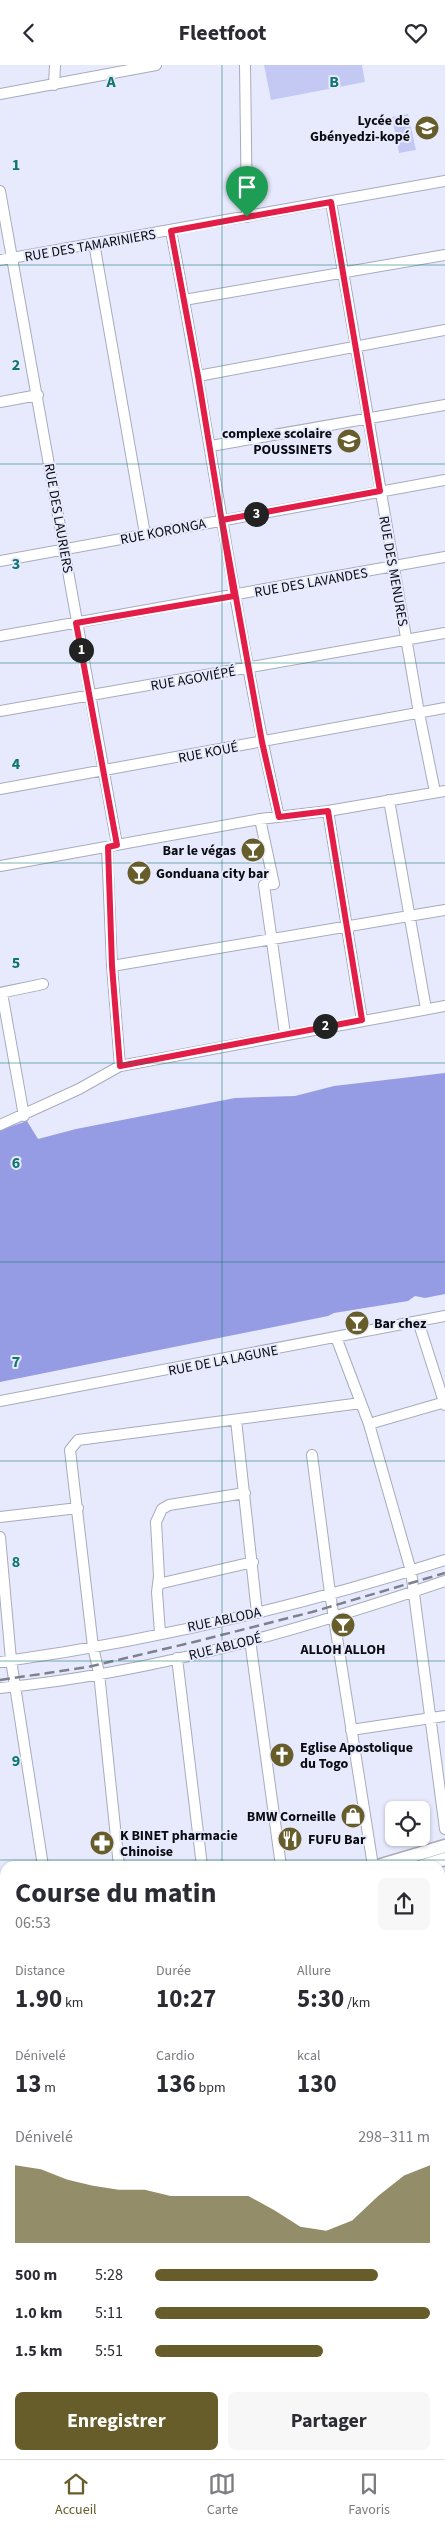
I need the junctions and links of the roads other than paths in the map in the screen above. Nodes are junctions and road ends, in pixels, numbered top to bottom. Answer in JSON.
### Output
{"nodes":[{"id":1,"x":55,"y":65,"type":"edge"},
{"id":2,"x":155,"y":65,"type":"edge"},
{"id":3,"x":245,"y":65,"type":"edge"},
{"id":4,"x":54,"y":85,"type":"junction"},
{"id":5,"x":1,"y":91,"type":"edge"},
{"id":6,"x":445,"y":181,"type":"edge"},
{"id":7,"x":0,"y":191,"type":"edge"},
{"id":8,"x":331,"y":202,"type":"junction"},
{"id":9,"x":247,"y":217,"type":"junction"},
{"id":10,"x":171,"y":231,"type":"junction"},
{"id":11,"x":94,"y":243,"type":"junction"},
{"id":12,"x":445,"y":255,"type":"edge"},
{"id":13,"x":13,"y":258,"type":"junction"},
{"id":14,"x":0,"y":260,"type":"edge"},
{"id":15,"x":344,"y":273,"type":"junction"},
{"id":16,"x":184,"y":300,"type":"junction"},
{"id":17,"x":445,"y":330,"type":"edge"},
{"id":18,"x":356,"y":345,"type":"junction"},
{"id":19,"x":198,"y":376,"type":"junction"},
{"id":20,"x":38,"y":395,"type":"junction"},
{"id":21,"x":0,"y":402,"type":"edge"},
{"id":22,"x":445,"y":405,"type":"edge"},
{"id":23,"x":368,"y":419,"type":"junction"},
{"id":24,"x":210,"y":446,"type":"junction"},
{"id":25,"x":445,"y":480,"type":"edge"},
{"id":26,"x":380,"y":491,"type":"junction"},
{"id":27,"x":222,"y":520,"type":"junction"},
{"id":28,"x":145,"y":534,"type":"junction"},
{"id":29,"x":65,"y":550,"type":"junction"},
{"id":30,"x":445,"y":557,"type":"edge"},
{"id":31,"x":0,"y":561,"type":"edge"},
{"id":32,"x":394,"y":567,"type":"junction"},
{"id":33,"x":234,"y":596,"type":"junction"},
{"id":34,"x":76,"y":623,"type":"junction"},
{"id":35,"x":445,"y":633,"type":"edge"},
{"id":36,"x":0,"y":637,"type":"edge"},
{"id":37,"x":406,"y":640,"type":"junction"},
{"id":38,"x":248,"y":668,"type":"junction"},
{"id":39,"x":89,"y":695,"type":"junction"},
{"id":40,"x":445,"y":709,"type":"edge"},
{"id":41,"x":0,"y":711,"type":"edge"},
{"id":42,"x":419,"y":713,"type":"junction"},
{"id":43,"x":262,"y":742,"type":"junction"},
{"id":44,"x":102,"y":771,"type":"junction"},
{"id":45,"x":0,"y":789,"type":"edge"},
{"id":46,"x":440,"y":792,"type":"edge"},
{"id":47,"x":389,"y":801,"type":"junction"},
{"id":48,"x":328,"y":811,"type":"junction"},
{"id":49,"x":279,"y":817,"type":"junction"},
{"id":50,"x":260,"y":819,"type":"junction"},
{"id":51,"x":112,"y":846,"type":"junction"},
{"id":52,"x":0,"y":866,"type":"edge"},
{"id":53,"x":445,"y":910,"type":"edge"},
{"id":54,"x":409,"y":916,"type":"junction"},
{"id":55,"x":346,"y":927,"type":"junction"},
{"id":56,"x":273,"y":939,"type":"junction"},
{"id":57,"x":112,"y":966,"type":"junction"},
{"id":58,"x":43,"y":984,"type":"dead end"},
{"id":59,"x":1,"y":993,"type":"edge"},
{"id":60,"x":445,"y":1006,"type":"edge"},
{"id":61,"x":426,"y":1009,"type":"junction"},
{"id":62,"x":362,"y":1020,"type":"junction"},
{"id":63,"x":285,"y":1034,"type":"junction"},
{"id":64,"x":120,"y":1066,"type":"junction"},
{"id":65,"x":24,"y":1115,"type":"junction"},
{"id":66,"x":0,"y":1125,"type":"edge"},
{"id":67,"x":445,"y":1316,"type":"edge"},
{"id":68,"x":418,"y":1321,"type":"junction"},
{"id":69,"x":336,"y":1337,"type":"junction"},
{"id":70,"x":0,"y":1401,"type":"edge"},
{"id":71,"x":361,"y":1403,"type":"junction"},
{"id":72,"x":445,"y":1403,"type":"edge"},
{"id":73,"x":236,"y":1420,"type":"junction"},
{"id":74,"x":369,"y":1424,"type":"junction"},
{"id":75,"x":312,"y":1455,"type":"dead end"},
{"id":76,"x":245,"y":1493,"type":"junction"},
{"id":77,"x":78,"y":1508,"type":"junction"},
{"id":78,"x":0,"y":1517,"type":"edge"},
{"id":79,"x":0,"y":1537,"type":"edge"},
{"id":80,"x":445,"y":1560,"type":"edge"},
{"id":81,"x":253,"y":1562,"type":"junction"},
{"id":82,"x":411,"y":1571,"type":"junction"},
{"id":83,"x":445,"y":1581,"type":"edge"},
{"id":84,"x":158,"y":1584,"type":"junction"},
{"id":85,"x":414,"y":1591,"type":"junction"},
{"id":86,"x":330,"y":1593,"type":"junction"},
{"id":87,"x":257,"y":1613,"type":"junction"},
{"id":88,"x":335,"y":1618,"type":"junction"},
{"id":89,"x":160,"y":1633,"type":"junction"},
{"id":90,"x":250,"y":1640,"type":"junction"},
{"id":91,"x":93,"y":1647,"type":"junction"},
{"id":92,"x":177,"y":1658,"type":"junction"},
{"id":93,"x":11,"y":1660,"type":"junction"},
{"id":94,"x":0,"y":1661,"type":"edge"},
{"id":95,"x":99,"y":1673,"type":"junction"},
{"id":96,"x":15,"y":1687,"type":"junction"},
{"id":97,"x":0,"y":1688,"type":"edge"},
{"id":98,"x":445,"y":1716,"type":"edge"},
{"id":99,"x":430,"y":1719,"type":"junction"},
{"id":100,"x":351,"y":1730,"type":"junction"},
{"id":101,"x":445,"y":1829,"type":"edge"},
{"id":102,"x":445,"y":1846,"type":"edge"},
{"id":103,"x":42,"y":1861,"type":"edge"},
{"id":104,"x":118,"y":1861,"type":"edge"},
{"id":105,"x":201,"y":1861,"type":"edge"},
{"id":106,"x":280,"y":1861,"type":"edge"},
{"id":107,"x":371,"y":1861,"type":"edge"},
{"id":108,"x":395,"y":1861,"type":"edge"}],
"edges":[{"from":1,"to":4,"type":"street"},
{"from":2,"to":4,"type":"street"},
{"from":3,"to":9,"type":"street"},
{"from":4,"to":5,"type":"street"},
{"from":6,"to":8,"type":"street","name":"RUE DES TAMARINIERS"},
{"from":7,"to":13,"type":"street","name":"RUE DES LAURIERS"},
{"from":8,"to":9,"type":"street","name":"RUE DES TAMARINIERS"},
{"from":8,"to":15,"type":"street","name":"RUE DES MENURES"},
{"from":9,"to":10,"type":"street","name":"RUE DES TAMARINIERS"},
{"from":10,"to":11,"type":"street","name":"RUE DES TAMARINIERS"},
{"from":10,"to":16,"type":"street"},
{"from":11,"to":13,"type":"street","name":"RUE DES TAMARINIERS"},
{"from":11,"to":28,"type":"street"},
{"from":12,"to":15,"type":"street"},
{"from":13,"to":14,"type":"street","name":"RUE DES TAMARINIERS"},
{"from":13,"to":20,"type":"street","name":"RUE DES LAURIERS"},
{"from":15,"to":16,"type":"street"},
{"from":15,"to":18,"type":"street","name":"RUE DES MENURES"},
{"from":16,"to":19,"type":"street"},
{"from":17,"to":18,"type":"street"},
{"from":18,"to":19,"type":"street"},
{"from":18,"to":23,"type":"street","name":"RUE DES MENURES"},
{"from":19,"to":24,"type":"street"},
{"from":20,"to":21,"type":"street"},
{"from":20,"to":29,"type":"street","name":"RUE DES LAURIERS"},
{"from":22,"to":23,"type":"street"},
{"from":23,"to":24,"type":"street"},
{"from":23,"to":26,"type":"street","name":"RUE DES MENURES"},
{"from":24,"to":27,"type":"street"},
{"from":25,"to":26,"type":"street","name":"RUE KORONGA"},
{"from":26,"to":27,"type":"street","name":"RUE KORONGA"},
{"from":26,"to":32,"type":"street","name":"RUE DES MENURES"},
{"from":27,"to":28,"type":"street","name":"RUE KORONGA"},
{"from":27,"to":33,"type":"street"},
{"from":28,"to":29,"type":"street","name":"RUE KORONGA"},
{"from":29,"to":31,"type":"street","name":"RUE KORONGA"},
{"from":29,"to":34,"type":"street","name":"RUE DES LAURIERS"},
{"from":30,"to":32,"type":"street","name":"RUE DES LAVANDES"},
{"from":32,"to":33,"type":"street","name":"RUE DES LAVANDES"},
{"from":32,"to":37,"type":"street","name":"RUE DES MENURES"},
{"from":33,"to":34,"type":"street","name":"RUE DES LAVANDES"},
{"from":33,"to":38,"type":"street"},
{"from":34,"to":36,"type":"street","name":"RUE DES LAVANDES"},
{"from":34,"to":39,"type":"street","name":"RUE DES LAURIERS"},
{"from":35,"to":37,"type":"street","name":"RUE AGOVIÉPÉ"},
{"from":37,"to":38,"type":"street","name":"RUE AGOVIÉPÉ"},
{"from":37,"to":42,"type":"street","name":"RUE DES MENURES"},
{"from":38,"to":39,"type":"street","name":"RUE AGOVIÉPÉ"},
{"from":38,"to":43,"type":"street"},
{"from":39,"to":41,"type":"street","name":"RUE AGOVIÉPÉ"},
{"from":39,"to":44,"type":"street","name":"RUE DES LAURIERS"},
{"from":40,"to":42,"type":"street","name":"RUE KOUÉ"},
{"from":42,"to":43,"type":"street","name":"RUE KOUÉ"},
{"from":42,"to":46,"type":"street","name":"RUE DES MENURES"},
{"from":43,"to":44,"type":"street","name":"RUE KOUÉ"},
{"from":43,"to":49,"type":"street"},
{"from":44,"to":45,"type":"street","name":"RUE KOUÉ"},
{"from":44,"to":51,"type":"street","name":"RUE DES LAURIERS"},
{"from":46,"to":47,"type":"street"},
{"from":47,"to":48,"type":"street"},
{"from":47,"to":54,"type":"street"},
{"from":48,"to":49,"type":"street"},
{"from":48,"to":55,"type":"street"},
{"from":49,"to":50,"type":"street"},
{"from":50,"to":51,"type":"street"},
{"from":50,"to":56,"type":"street"},
{"from":51,"to":52,"type":"street"},
{"from":51,"to":57,"type":"street","name":"RUE DES LAURIERS"},
{"from":53,"to":54,"type":"street"},
{"from":54,"to":55,"type":"street"},
{"from":54,"to":61,"type":"street"},
{"from":55,"to":56,"type":"street"},
{"from":55,"to":62,"type":"street"},
{"from":56,"to":57,"type":"street"},
{"from":56,"to":63,"type":"street"},
{"from":57,"to":64,"type":"street","name":"RUE DES LAURIERS"},
{"from":58,"to":59,"type":"street"},
{"from":59,"to":65,"type":"street"},
{"from":60,"to":61,"type":"street"},
{"from":61,"to":62,"type":"street"},
{"from":62,"to":63,"type":"street"},
{"from":63,"to":64,"type":"street"},
{"from":64,"to":65,"type":"street"},
{"from":65,"to":66,"type":"street"},
{"from":67,"to":68,"type":"street","name":"RUE DE LA LAGUNE"},
{"from":68,"to":69,"type":"street","name":"RUE DE LA LAGUNE"},
{"from":68,"to":72,"type":"street"},
{"from":69,"to":70,"type":"street","name":"RUE DE LA LAGUNE"},
{"from":69,"to":71,"type":"street"},
{"from":71,"to":73,"type":"street"},
{"from":71,"to":74,"type":"street"},
{"from":72,"to":74,"type":"street"},
{"from":73,"to":76,"type":"street"},
{"from":73,"to":77,"type":"street"},
{"from":74,"to":82,"type":"street"},
{"from":75,"to":86,"type":"street"},
{"from":76,"to":81,"type":"street"},
{"from":76,"to":84,"type":"street"},
{"from":77,"to":78,"type":"street"},
{"from":77,"to":91,"type":"street"},
{"from":79,"to":93,"type":"street"},
{"from":80,"to":82,"type":"street","name":"RUE ABLODA"},
{"from":81,"to":84,"type":"street"},
{"from":81,"to":87,"type":"street"},
{"from":82,"to":85,"type":"street"},
{"from":82,"to":86,"type":"street","name":"RUE ABLODA"},
{"from":83,"to":85,"type":"street","name":"RUE ABLODÉ"},
{"from":84,"to":89,"type":"street"},
{"from":85,"to":88,"type":"street","name":"RUE ABLODÉ"},
{"from":85,"to":99,"type":"street"},
{"from":86,"to":87,"type":"street","name":"RUE ABLODA"},
{"from":86,"to":88,"type":"street"},
{"from":87,"to":89,"type":"street","name":"RUE ABLODA"},
{"from":88,"to":90,"type":"street","name":"RUE ABLODÉ"},
{"from":88,"to":100,"type":"street"},
{"from":89,"to":91,"type":"street","name":"RUE ABLODA"},
{"from":90,"to":92,"type":"street","name":"RUE ABLODÉ"},
{"from":90,"to":106,"type":"street"},
{"from":91,"to":93,"type":"street","name":"RUE ABLODA"},
{"from":91,"to":95,"type":"street"},
{"from":92,"to":95,"type":"street","name":"RUE ABLODÉ"},
{"from":92,"to":105,"type":"street"},
{"from":93,"to":94,"type":"street","name":"RUE ABLODA"},
{"from":93,"to":96,"type":"street"},
{"from":95,"to":96,"type":"street","name":"RUE ABLODÉ"},
{"from":95,"to":104,"type":"street"},
{"from":96,"to":97,"type":"street","name":"RUE ABLODÉ"},
{"from":96,"to":103,"type":"street"},
{"from":98,"to":99,"type":"street"},
{"from":99,"to":100,"type":"street"},
{"from":99,"to":101,"type":"street"},
{"from":100,"to":107,"type":"street"},
{"from":102,"to":108,"type":"main road"}]}
